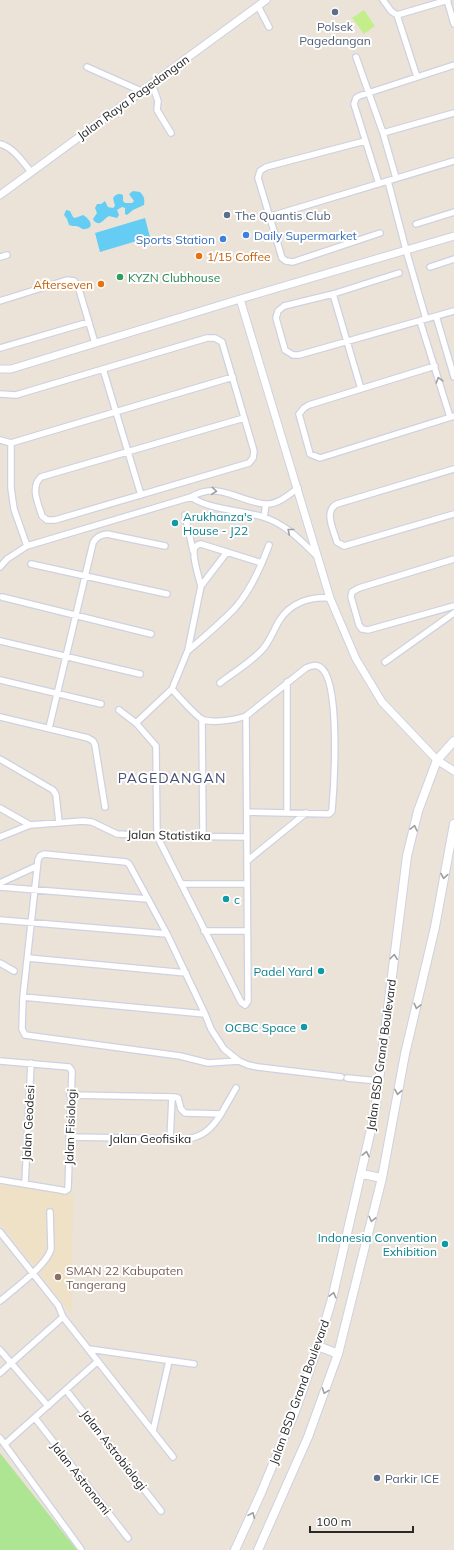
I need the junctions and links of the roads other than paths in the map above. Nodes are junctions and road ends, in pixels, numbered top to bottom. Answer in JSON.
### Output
{"nodes":[{"id":1,"x":266,"y":0,"type":"edge"},
{"id":2,"x":383,"y":0,"type":"edge"},
{"id":3,"x":448,"y":0,"type":"edge"},
{"id":4,"x":258,"y":6,"type":"junction"},
{"id":5,"x":397,"y":15,"type":"junction"},
{"id":6,"x":454,"y":24,"type":"edge"},
{"id":7,"x":269,"y":27,"type":"dead end"},
{"id":8,"x":356,"y":57,"type":"dead end"},
{"id":9,"x":454,"y":65,"type":"edge"},
{"id":10,"x":87,"y":67,"type":"dead end"},
{"id":11,"x":417,"y":76,"type":"junction"},
{"id":12,"x":152,"y":84,"type":"junction"},
{"id":13,"x":142,"y":91,"type":"junction"},
{"id":14,"x":370,"y":92,"type":"junction"},
{"id":15,"x":454,"y":113,"type":"edge"},
{"id":16,"x":171,"y":133,"type":"dead end"},
{"id":17,"x":383,"y":133,"type":"junction"},
{"id":18,"x":365,"y":141,"type":"junction"},
{"id":19,"x":0,"y":144,"type":"edge"},
{"id":20,"x":454,"y":161,"type":"edge"},
{"id":21,"x":31,"y":172,"type":"junction"},
{"id":22,"x":396,"y":178,"type":"junction"},
{"id":23,"x":388,"y":181,"type":"junction"},
{"id":24,"x":379,"y":184,"type":"junction"},
{"id":25,"x":0,"y":195,"type":"edge"},
{"id":26,"x":454,"y":212,"type":"edge"},
{"id":27,"x":268,"y":217,"type":"junction"},
{"id":28,"x":416,"y":224,"type":"dead end"},
{"id":29,"x":380,"y":233,"type":"dead end"},
{"id":30,"x":454,"y":236,"type":"edge"},
{"id":31,"x":406,"y":250,"type":"junction"},
{"id":32,"x":7,"y":255,"type":"dead end"},
{"id":33,"x":0,"y":257,"type":"edge"},
{"id":34,"x":454,"y":259,"type":"edge"},
{"id":35,"x":430,"y":267,"type":"dead end"},
{"id":36,"x":399,"y":274,"type":"dead end"},
{"id":37,"x":333,"y":294,"type":"junction"},
{"id":38,"x":240,"y":299,"type":"junction"},
{"id":39,"x":0,"y":301,"type":"edge"},
{"id":40,"x":454,"y":311,"type":"edge"},
{"id":41,"x":436,"y":316,"type":"junction"},
{"id":42,"x":426,"y":319,"type":"junction"},
{"id":43,"x":420,"y":321,"type":"junction"},
{"id":44,"x":89,"y":322,"type":"junction"},
{"id":45,"x":348,"y":341,"type":"junction"},
{"id":46,"x":95,"y":343,"type":"junction"},
{"id":47,"x":0,"y":348,"type":"edge"},
{"id":48,"x":452,"y":363,"type":"edge"},
{"id":49,"x":435,"y":366,"type":"junction"},
{"id":50,"x":0,"y":369,"type":"edge"},
{"id":51,"x":103,"y":369,"type":"junction"},
{"id":52,"x":233,"y":377,"type":"junction"},
{"id":53,"x":454,"y":377,"type":"edge"},
{"id":54,"x":361,"y":389,"type":"junction"},
{"id":55,"x":0,"y":394,"type":"edge"},
{"id":56,"x":115,"y":412,"type":"junction"},
{"id":57,"x":452,"y":417,"type":"edge"},
{"id":58,"x":244,"y":418,"type":"junction"},
{"id":59,"x":0,"y":440,"type":"edge"},
{"id":60,"x":11,"y":443,"type":"junction"},
{"id":61,"x":127,"y":451,"type":"junction"},
{"id":62,"x":454,"y":468,"type":"edge"},
{"id":63,"x":298,"y":488,"type":"junction"},
{"id":64,"x":141,"y":495,"type":"junction"},
{"id":65,"x":191,"y":497,"type":"junction"},
{"id":66,"x":266,"y":504,"type":"junction"},
{"id":67,"x":185,"y":514,"type":"dead end"},
{"id":68,"x":454,"y":514,"type":"edge"},
{"id":69,"x":264,"y":517,"type":"junction"},
{"id":70,"x":269,"y":545,"type":"dead end"},
{"id":71,"x":27,"y":546,"type":"junction"},
{"id":72,"x":165,"y":546,"type":"dead end"},
{"id":73,"x":226,"y":552,"type":"junction"},
{"id":74,"x":194,"y":553,"type":"junction"},
{"id":75,"x":318,"y":558,"type":"junction"},
{"id":76,"x":454,"y":559,"type":"edge"},
{"id":77,"x":262,"y":563,"type":"junction"},
{"id":78,"x":31,"y":564,"type":"dead end"},
{"id":79,"x":0,"y":567,"type":"edge"},
{"id":80,"x":85,"y":576,"type":"junction"},
{"id":81,"x":200,"y":586,"type":"junction"},
{"id":82,"x":167,"y":594,"type":"dead end"},
{"id":83,"x":2,"y":597,"type":"dead end"},
{"id":84,"x":330,"y":598,"type":"junction"},
{"id":85,"x":454,"y":606,"type":"edge"},
{"id":86,"x":454,"y":613,"type":"edge"},
{"id":87,"x":76,"y":615,"type":"junction"},
{"id":88,"x":151,"y":634,"type":"dead end"},
{"id":89,"x":0,"y":641,"type":"edge"},
{"id":90,"x":188,"y":650,"type":"junction"},
{"id":91,"x":66,"y":656,"type":"junction"},
{"id":92,"x":385,"y":662,"type":"dead end"},
{"id":93,"x":140,"y":674,"type":"dead end"},
{"id":94,"x":0,"y":680,"type":"edge"},
{"id":95,"x":287,"y":682,"type":"junction"},
{"id":96,"x":220,"y":683,"type":"dead end"},
{"id":97,"x":172,"y":689,"type":"junction"},
{"id":98,"x":57,"y":694,"type":"junction"},
{"id":99,"x":101,"y":704,"type":"dead end"},
{"id":100,"x":119,"y":710,"type":"dead end"},
{"id":101,"x":246,"y":716,"type":"junction"},
{"id":102,"x":0,"y":717,"type":"edge"},
{"id":103,"x":202,"y":719,"type":"junction"},
{"id":104,"x":136,"y":723,"type":"junction"},
{"id":105,"x":49,"y":728,"type":"junction"},
{"id":106,"x":454,"y":741,"type":"edge"},
{"id":107,"x":0,"y":759,"type":"edge"},
{"id":108,"x":437,"y":760,"type":"junction"},
{"id":109,"x":454,"y":771,"type":"edge"},
{"id":110,"x":105,"y":807,"type":"dead end"},
{"id":111,"x":0,"y":808,"type":"edge"},
{"id":112,"x":246,"y":812,"type":"junction"},
{"id":113,"x":287,"y":813,"type":"junction"},
{"id":114,"x":306,"y":813,"type":"junction"},
{"id":115,"x":59,"y":823,"type":"junction"},
{"id":116,"x":454,"y":824,"type":"edge"},
{"id":117,"x":30,"y":825,"type":"junction"},
{"id":118,"x":157,"y":836,"type":"junction"},
{"id":119,"x":203,"y":836,"type":"junction"},
{"id":120,"x":0,"y":837,"type":"edge"},
{"id":121,"x":247,"y":837,"type":"junction"},
{"id":122,"x":247,"y":861,"type":"junction"},
{"id":123,"x":37,"y":866,"type":"junction"},
{"id":124,"x":0,"y":883,"type":"edge"},
{"id":125,"x":180,"y":884,"type":"junction"},
{"id":126,"x":247,"y":884,"type":"junction"},
{"id":127,"x":0,"y":887,"type":"edge"},
{"id":128,"x":35,"y":890,"type":"junction"},
{"id":129,"x":148,"y":899,"type":"junction"},
{"id":130,"x":0,"y":920,"type":"edge"},
{"id":131,"x":31,"y":923,"type":"junction"},
{"id":132,"x":204,"y":931,"type":"junction"},
{"id":133,"x":247,"y":931,"type":"junction"},
{"id":134,"x":167,"y":934,"type":"junction"},
{"id":135,"x":28,"y":958,"type":"junction"},
{"id":136,"x":0,"y":963,"type":"edge"},
{"id":137,"x":14,"y":971,"type":"dead end"},
{"id":138,"x":186,"y":973,"type":"junction"},
{"id":139,"x":23,"y":997,"type":"junction"},
{"id":140,"x":205,"y":1014,"type":"junction"},
{"id":141,"x":0,"y":1061,"type":"edge"},
{"id":142,"x":239,"y":1061,"type":"junction"},
{"id":143,"x":30,"y":1063,"type":"junction"},
{"id":144,"x":379,"y":1081,"type":"junction"},
{"id":145,"x":236,"y":1088,"type":"dead end"},
{"id":146,"x":70,"y":1095,"type":"junction"},
{"id":147,"x":172,"y":1097,"type":"junction"},
{"id":148,"x":221,"y":1114,"type":"junction"},
{"id":149,"x":69,"y":1137,"type":"junction"},
{"id":150,"x":170,"y":1140,"type":"junction"},
{"id":151,"x":362,"y":1174,"type":"junction"},
{"id":152,"x":382,"y":1178,"type":"junction"},
{"id":153,"x":0,"y":1180,"type":"edge"},
{"id":154,"x":25,"y":1183,"type":"junction"},
{"id":155,"x":50,"y":1212,"type":"dead end"},
{"id":156,"x":0,"y":1232,"type":"edge"},
{"id":157,"x":32,"y":1273,"type":"junction"},
{"id":158,"x":0,"y":1301,"type":"edge"},
{"id":159,"x":63,"y":1317,"type":"junction"},
{"id":160,"x":318,"y":1346,"type":"junction"},
{"id":161,"x":89,"y":1349,"type":"junction"},
{"id":162,"x":0,"y":1350,"type":"edge"},
{"id":163,"x":338,"y":1354,"type":"junction"},
{"id":164,"x":98,"y":1361,"type":"junction"},
{"id":165,"x":169,"y":1361,"type":"junction"},
{"id":166,"x":11,"y":1362,"type":"junction"},
{"id":167,"x":194,"y":1364,"type":"dead end"},
{"id":168,"x":0,"y":1373,"type":"edge"},
{"id":169,"x":66,"y":1390,"type":"junction"},
{"id":170,"x":48,"y":1406,"type":"junction"},
{"id":171,"x":35,"y":1418,"type":"junction"},
{"id":172,"x":153,"y":1431,"type":"junction"},
{"id":173,"x":0,"y":1438,"type":"edge"},
{"id":174,"x":5,"y":1444,"type":"junction"},
{"id":175,"x":173,"y":1457,"type":"dead end"},
{"id":176,"x":161,"y":1511,"type":"dead end"},
{"id":177,"x":128,"y":1538,"type":"dead end"},
{"id":178,"x":81,"y":1549,"type":"dead end"},
{"id":179,"x":235,"y":1550,"type":"edge"},
{"id":180,"x":258,"y":1550,"type":"edge"}],
"edges":[{"from":1,"to":4,"type":"street","name":"Jalan Raya Pagedangan"},
{"from":2,"to":5,"type":"street"},
{"from":3,"to":5,"type":"street"},
{"from":3,"to":6,"type":"street"},
{"from":4,"to":7,"type":"street"},
{"from":4,"to":12,"type":"street","name":"Jalan Raya Pagedangan"},
{"from":5,"to":11,"type":"street"},
{"from":8,"to":14,"type":"street"},
{"from":9,"to":11,"type":"street"},
{"from":10,"to":13,"type":"street"},
{"from":11,"to":14,"type":"street"},
{"from":12,"to":13,"type":"street","name":"Jalan Raya Pagedangan"},
{"from":12,"to":16,"type":"street"},
{"from":13,"to":21,"type":"street","name":"Jalan Raya Pagedangan"},
{"from":14,"to":17,"type":"street"},
{"from":14,"to":18,"type":"street"},
{"from":15,"to":17,"type":"street"},
{"from":17,"to":22,"type":"street"},
{"from":18,"to":24,"type":"street"},
{"from":18,"to":27,"type":"street"},
{"from":19,"to":21,"type":"street"},
{"from":20,"to":22,"type":"street"},
{"from":21,"to":25,"type":"street","name":"Jalan Raya Pagedangan"},
{"from":22,"to":23,"type":"street"},
{"from":23,"to":24,"type":"street"},
{"from":23,"to":31,"type":"street"},
{"from":24,"to":27,"type":"street"},
{"from":26,"to":28,"type":"street"},
{"from":27,"to":29,"type":"street"},
{"from":30,"to":31,"type":"street"},
{"from":31,"to":38,"type":"street"},
{"from":31,"to":42,"type":"street"},
{"from":32,"to":33,"type":"street"},
{"from":34,"to":35,"type":"street"},
{"from":36,"to":37,"type":"street"},
{"from":37,"to":45,"type":"street"},
{"from":37,"to":45,"type":"street"},
{"from":38,"to":46,"type":"street"},
{"from":38,"to":63,"type":"street"},
{"from":39,"to":44,"type":"street"},
{"from":40,"to":41,"type":"street"},
{"from":41,"to":42,"type":"street"},
{"from":41,"to":48,"type":"street"},
{"from":42,"to":43,"type":"street"},
{"from":43,"to":45,"type":"street"},
{"from":43,"to":49,"type":"street"},
{"from":44,"to":46,"type":"street"},
{"from":44,"to":47,"type":"street"},
{"from":45,"to":54,"type":"street"},
{"from":46,"to":50,"type":"street"},
{"from":48,"to":53,"type":"street"},
{"from":49,"to":54,"type":"street"},
{"from":57,"to":49,"type":"street","one_way":true},
{"from":51,"to":52,"type":"street"},
{"from":51,"to":55,"type":"street"},
{"from":51,"to":56,"type":"street"},
{"from":52,"to":56,"type":"street"},
{"from":52,"to":58,"type":"street"},
{"from":54,"to":57,"type":"street"},
{"from":56,"to":60,"type":"street"},
{"from":56,"to":61,"type":"street"},
{"from":58,"to":61,"type":"street"},
{"from":58,"to":64,"type":"street"},
{"from":59,"to":60,"type":"street"},
{"from":60,"to":71,"type":"street"},
{"from":61,"to":64,"type":"street"},
{"from":61,"to":64,"type":"street"},
{"from":62,"to":68,"type":"street"},
{"from":63,"to":66,"type":"street"},
{"from":63,"to":75,"type":"street"},
{"from":65,"to":66,"type":"street","one_way":true},
{"from":65,"to":69,"type":"street"},
{"from":65,"to":71,"type":"street"},
{"from":66,"to":69,"type":"street"},
{"from":67,"to":74,"type":"street"},
{"from":75,"to":69,"type":"street","one_way":true},
{"from":70,"to":77,"type":"street"},
{"from":71,"to":79,"type":"street"},
{"from":72,"to":80,"type":"street"},
{"from":73,"to":74,"type":"street"},
{"from":73,"to":77,"type":"street"},
{"from":73,"to":81,"type":"street"},
{"from":74,"to":81,"type":"street"},
{"from":75,"to":84,"type":"street"},
{"from":76,"to":85,"type":"street"},
{"from":77,"to":90,"type":"street"},
{"from":78,"to":80,"type":"street"},
{"from":80,"to":82,"type":"street"},
{"from":80,"to":87,"type":"street"},
{"from":81,"to":90,"type":"street"},
{"from":83,"to":87,"type":"street"},
{"from":84,"to":96,"type":"street"},
{"from":84,"to":108,"type":"street"},
{"from":86,"to":92,"type":"street"},
{"from":87,"to":88,"type":"street"},
{"from":87,"to":91,"type":"street"},
{"from":89,"to":91,"type":"street"},
{"from":90,"to":97,"type":"street"},
{"from":91,"to":93,"type":"street"},
{"from":91,"to":98,"type":"street"},
{"from":94,"to":98,"type":"street"},
{"from":95,"to":101,"type":"street"},
{"from":95,"to":113,"type":"street"},
{"from":95,"to":114,"type":"street"},
{"from":97,"to":103,"type":"street"},
{"from":97,"to":104,"type":"street"},
{"from":98,"to":99,"type":"street"},
{"from":98,"to":105,"type":"street"},
{"from":100,"to":104,"type":"street"},
{"from":101,"to":103,"type":"street"},
{"from":101,"to":112,"type":"street"},
{"from":102,"to":105,"type":"street"},
{"from":103,"to":119,"type":"street"},
{"from":104,"to":118,"type":"street"},
{"from":105,"to":110,"type":"street"},
{"from":106,"to":108,"type":"main road","name":"Jalan BSD Grand Boulevard"},
{"from":107,"to":115,"type":"street"},
{"from":108,"to":109,"type":"street"},
{"from":144,"to":108,"type":"main road","name":"Jalan BSD Grand Boulevard","one_way":true},
{"from":111,"to":117,"type":"street"},
{"from":112,"to":113,"type":"street"},
{"from":112,"to":121,"type":"street"},
{"from":113,"to":114,"type":"street"},
{"from":114,"to":122,"type":"street"},
{"from":115,"to":117,"type":"street","name":"Jalan Statistika"},
{"from":115,"to":118,"type":"street","name":"Jalan Statistika"},
{"from":116,"to":152,"type":"main road","name":"Jalan BSD Grand Boulevard","one_way":true},
{"from":117,"to":120,"type":"street","name":"Jalan Statistika"},
{"from":118,"to":119,"type":"street","name":"Jalan Statistika"},
{"from":118,"to":125,"type":"street"},
{"from":119,"to":121,"type":"street","name":"Jalan Statistika"},
{"from":121,"to":122,"type":"street"},
{"from":122,"to":126,"type":"street"},
{"from":123,"to":124,"type":"street"},
{"from":123,"to":128,"type":"street"},
{"from":123,"to":129,"type":"street"},
{"from":125,"to":126,"type":"street"},
{"from":125,"to":132,"type":"street"},
{"from":126,"to":133,"type":"street"},
{"from":127,"to":128,"type":"street"},
{"from":128,"to":129,"type":"street"},
{"from":128,"to":131,"type":"street"},
{"from":129,"to":134,"type":"street"},
{"from":130,"to":131,"type":"street"},
{"from":131,"to":134,"type":"street"},
{"from":131,"to":135,"type":"street"},
{"from":132,"to":133,"type":"street"},
{"from":132,"to":133,"type":"street"},
{"from":134,"to":138,"type":"street"},
{"from":135,"to":138,"type":"street"},
{"from":135,"to":139,"type":"street"},
{"from":136,"to":137,"type":"street"},
{"from":138,"to":140,"type":"street"},
{"from":139,"to":140,"type":"street"},
{"from":139,"to":142,"type":"street"},
{"from":140,"to":142,"type":"street"},
{"from":141,"to":143,"type":"street","name":"Jalan Fisiologi"},
{"from":142,"to":144,"type":"street"},
{"from":143,"to":146,"type":"street","name":"Jalan Fisiologi"},
{"from":143,"to":154,"type":"street","name":"Jalan Geodesi"},
{"from":151,"to":144,"type":"main road","name":"Jalan BSD Grand Boulevard","one_way":true},
{"from":145,"to":148,"type":"street","name":"Jalan Geofisika"},
{"from":146,"to":147,"type":"street"},
{"from":146,"to":149,"type":"street","name":"Jalan Fisiologi"},
{"from":147,"to":148,"type":"street","name":"Jalan Geofisika"},
{"from":147,"to":150,"type":"street"},
{"from":148,"to":150,"type":"street","name":"Jalan Geofisika"},
{"from":149,"to":150,"type":"street","name":"Jalan Geofisika"},
{"from":149,"to":154,"type":"street","name":"Jalan Fisiologi"},
{"from":151,"to":152,"type":"main road"},
{"from":160,"to":151,"type":"main road","name":"Jalan BSD Grand Boulevard","one_way":true},
{"from":152,"to":163,"type":"main road","name":"Jalan BSD Grand Boulevard","one_way":true},
{"from":153,"to":154,"type":"street","name":"Jalan Fisiologi"},
{"from":155,"to":157,"type":"street"},
{"from":156,"to":157,"type":"street"},
{"from":157,"to":158,"type":"street"},
{"from":157,"to":159,"type":"street"},
{"from":159,"to":161,"type":"street"},
{"from":159,"to":166,"type":"street"},
{"from":160,"to":163,"type":"main road"},
{"from":179,"to":160,"type":"main road","name":"Jalan BSD Grand Boulevard","one_way":true},
{"from":161,"to":164,"type":"street"},
{"from":161,"to":165,"type":"street"},
{"from":162,"to":166,"type":"street"},
{"from":163,"to":180,"type":"main road","name":"Jalan BSD Grand Boulevard","one_way":true},
{"from":164,"to":169,"type":"street"},
{"from":164,"to":172,"type":"street"},
{"from":165,"to":167,"type":"street"},
{"from":165,"to":172,"type":"street"},
{"from":166,"to":168,"type":"street"},
{"from":166,"to":170,"type":"street"},
{"from":169,"to":170,"type":"street"},
{"from":169,"to":176,"type":"street","name":"Jalan Astrobiologi"},
{"from":170,"to":171,"type":"street"},
{"from":171,"to":174,"type":"street"},
{"from":171,"to":177,"type":"street","name":"Jalan Astronomi"},
{"from":172,"to":175,"type":"street"},
{"from":173,"to":174,"type":"street"},
{"from":174,"to":178,"type":"street"}]}
